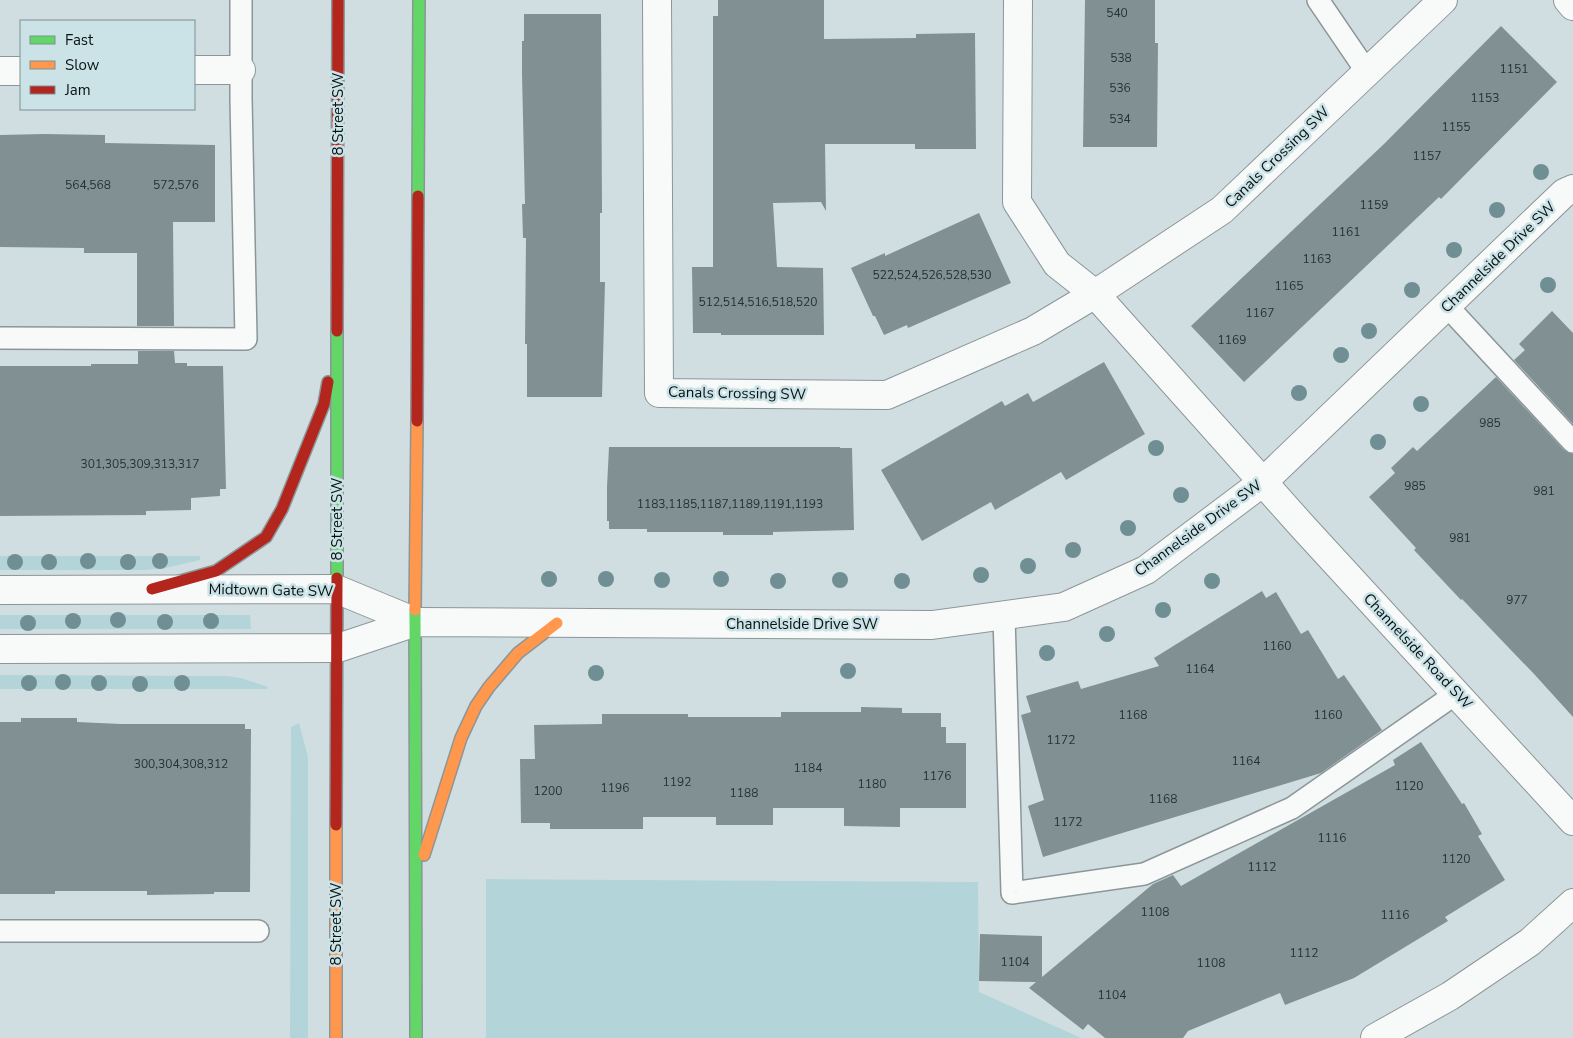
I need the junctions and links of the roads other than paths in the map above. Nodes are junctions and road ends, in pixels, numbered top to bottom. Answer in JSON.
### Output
{"nodes":[{"id":1,"x":241,"y":0,"type":"edge"},
{"id":2,"x":338,"y":0,"type":"edge"},
{"id":3,"x":419,"y":0,"type":"edge"},
{"id":4,"x":657,"y":0,"type":"edge"},
{"id":5,"x":1018,"y":0,"type":"edge"},
{"id":6,"x":1318,"y":0,"type":"edge"},
{"id":7,"x":1443,"y":0,"type":"edge"},
{"id":8,"x":1568,"y":0,"type":"edge"},
{"id":9,"x":1573,"y":6,"type":"edge"},
{"id":10,"x":195,"y":70,"type":"edge"},
{"id":11,"x":241,"y":70,"type":"junction"},
{"id":12,"x":0,"y":71,"type":"edge"},
{"id":13,"x":20,"y":71,"type":"edge"},
{"id":14,"x":1367,"y":72,"type":"junction"},
{"id":15,"x":1573,"y":189,"type":"edge"},
{"id":16,"x":1095,"y":294,"type":"junction"},
{"id":17,"x":1447,"y":306,"type":"junction"},
{"id":18,"x":338,"y":322,"type":"junction"},
{"id":19,"x":0,"y":338,"type":"edge"},
{"id":20,"x":1573,"y":442,"type":"edge"},
{"id":21,"x":1263,"y":482,"type":"junction"},
{"id":22,"x":152,"y":589,"type":"junction"},
{"id":23,"x":336,"y":589,"type":"junction"},
{"id":24,"x":0,"y":590,"type":"edge"},
{"id":25,"x":1004,"y":616,"type":"junction"},
{"id":26,"x":416,"y":622,"type":"junction"},
{"id":27,"x":557,"y":623,"type":"junction"},
{"id":28,"x":338,"y":648,"type":"junction"},
{"id":29,"x":0,"y":649,"type":"edge"},
{"id":30,"x":1457,"y":693,"type":"junction"},
{"id":31,"x":1573,"y":821,"type":"edge"},
{"id":32,"x":416,"y":880,"type":"junction"},
{"id":33,"x":1573,"y":904,"type":"edge"},
{"id":34,"x":0,"y":930,"type":"edge"},
{"id":35,"x":258,"y":931,"type":"dead end"},
{"id":36,"x":336,"y":1038,"type":"edge"},
{"id":37,"x":416,"y":1038,"type":"edge"},
{"id":38,"x":1376,"y":1038,"type":"edge"}],
"edges":[{"from":1,"to":11,"type":"lane"},
{"from":2,"to":18,"type":"main road","name":"8 Street SW"},
{"from":3,"to":26,"type":"main road"},
{"from":4,"to":16,"type":"street","name":"Canals Crossing SW"},
{"from":5,"to":16,"type":"street"},
{"from":6,"to":14,"type":"lane"},
{"from":7,"to":14,"type":"street","name":"Canals Crossing SW"},
{"from":8,"to":9,"type":"street"},
{"from":10,"to":11,"type":"street"},
{"from":11,"to":19,"type":"lane"},
{"from":12,"to":13,"type":"street"},
{"from":14,"to":16,"type":"street","name":"Canals Crossing SW"},
{"from":15,"to":17,"type":"street","name":"Channelside Drive SW"},
{"from":16,"to":21,"type":"street"},
{"from":17,"to":20,"type":"lane"},
{"from":17,"to":21,"type":"street","name":"Channelside Drive SW"},
{"from":18,"to":22,"type":"main road"},
{"from":18,"to":23,"type":"main road","name":"8 Street SW"},
{"from":21,"to":25,"type":"street","name":"Channelside Drive SW"},
{"from":21,"to":30,"type":"street","name":"Channelside Road SW"},
{"from":22,"to":23,"type":"street","name":"Midtown Gate SW"},
{"from":22,"to":24,"type":"street","name":"Midtown Gate SW"},
{"from":23,"to":26,"type":"street","name":"Midtown Gate SW"},
{"from":23,"to":28,"type":"main road","name":"8 Street SW"},
{"from":25,"to":27,"type":"street","name":"Channelside Drive SW"},
{"from":25,"to":30,"type":"lane"},
{"from":26,"to":27,"type":"street","name":"Channelside Drive SW"},
{"from":26,"to":28,"type":"street"},
{"from":26,"to":32,"type":"main road"},
{"from":27,"to":32,"type":"main road"},
{"from":28,"to":29,"type":"street"},
{"from":28,"to":36,"type":"main road","name":"8 Street SW"},
{"from":30,"to":31,"type":"street","name":"Channelside Road SW"},
{"from":32,"to":37,"type":"main road"},
{"from":33,"to":38,"type":"street"},
{"from":34,"to":35,"type":"lane"}]}
